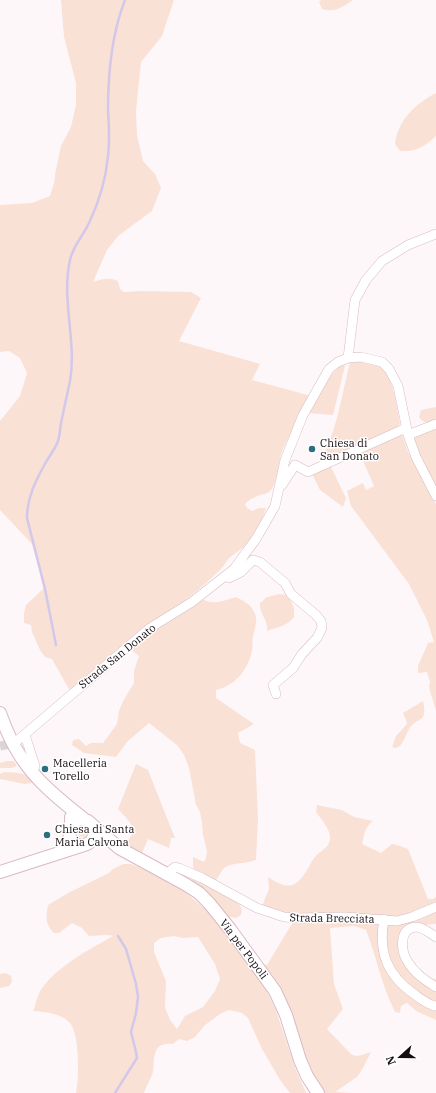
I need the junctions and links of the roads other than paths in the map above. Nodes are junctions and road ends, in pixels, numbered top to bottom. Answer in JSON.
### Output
{"nodes":[{"id":1,"x":436,"y":234,"type":"edge"},
{"id":2,"x":348,"y":358,"type":"junction"},
{"id":3,"x":436,"y":424,"type":"edge"},
{"id":4,"x":407,"y":431,"type":"junction"},
{"id":5,"x":278,"y":490,"type":"junction"},
{"id":6,"x":436,"y":496,"type":"edge"},
{"id":7,"x":214,"y":585,"type":"junction"},
{"id":8,"x":276,"y":694,"type":"dead end"},
{"id":9,"x":0,"y":714,"type":"edge"},
{"id":10,"x":32,"y":772,"type":"junction"},
{"id":11,"x":60,"y":799,"type":"junction"},
{"id":12,"x":89,"y":823,"type":"junction"},
{"id":13,"x":70,"y":829,"type":"junction"},
{"id":14,"x":87,"y":844,"type":"junction"},
{"id":15,"x":119,"y":848,"type":"junction"},
{"id":16,"x":47,"y":856,"type":"junction"},
{"id":17,"x":0,"y":872,"type":"edge"},
{"id":18,"x":167,"y":873,"type":"junction"},
{"id":19,"x":436,"y":907,"type":"edge"},
{"id":20,"x":384,"y":919,"type":"junction"},
{"id":21,"x":436,"y":937,"type":"edge"},
{"id":22,"x":436,"y":987,"type":"edge"},
{"id":23,"x":436,"y":1006,"type":"edge"},
{"id":24,"x":313,"y":1091,"type":"edge"}],
"edges":[{"from":1,"to":2,"type":"street"},
{"from":2,"to":4,"type":"street"},
{"from":2,"to":5,"type":"street","name":"Strada San Donato"},
{"from":3,"to":4,"type":"street","name":"Strada San Donato"},
{"from":4,"to":5,"type":"street","name":"Strada San Donato"},
{"from":4,"to":6,"type":"street"},
{"from":5,"to":7,"type":"street","name":"Strada San Donato"},
{"from":7,"to":8,"type":"street","name":"Strada San Donato"},
{"from":7,"to":10,"type":"street","name":"Strada San Donato"},
{"from":9,"to":10,"type":"main road"},
{"from":10,"to":11,"type":"main road"},
{"from":11,"to":12,"type":"main road","name":"Via per Popoli"},
{"from":11,"to":13,"type":"main road"},
{"from":12,"to":13,"type":"main road"},
{"from":12,"to":14,"type":"main road"},
{"from":12,"to":15,"type":"main road","name":"Via per Popoli"},
{"from":13,"to":14,"type":"main road"},
{"from":13,"to":16,"type":"main road"},
{"from":14,"to":15,"type":"main road","name":"Via per Popoli"},
{"from":14,"to":16,"type":"main road"},
{"from":15,"to":18,"type":"main road","name":"Via per Popoli"},
{"from":16,"to":17,"type":"main road"},
{"from":18,"to":20,"type":"street","name":"Strada Brecciata"},
{"from":18,"to":24,"type":"main road","name":"Via per Popoli"},
{"from":19,"to":20,"type":"street","name":"Strada Brecciata"},
{"from":20,"to":23,"type":"street"},
{"from":21,"to":22,"type":"street"}]}
